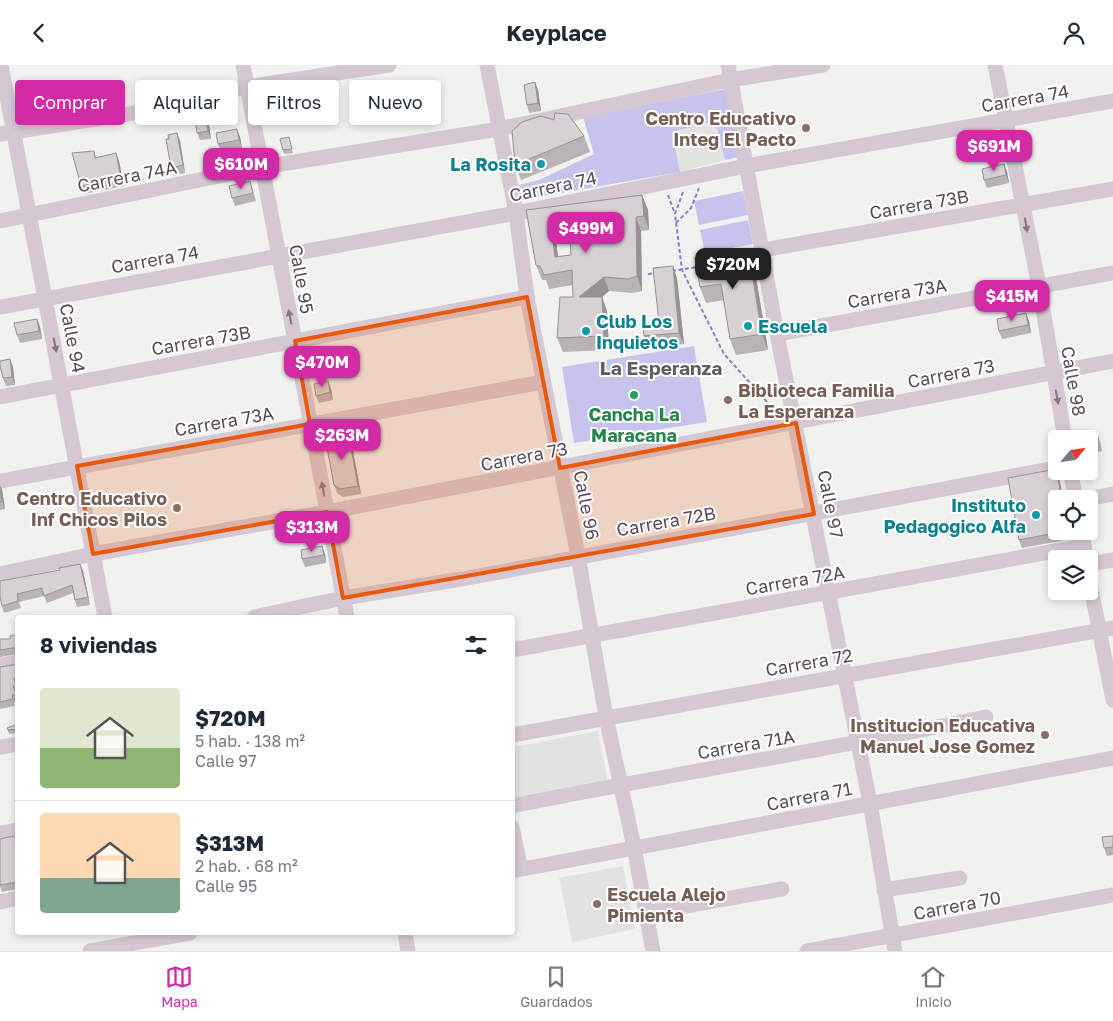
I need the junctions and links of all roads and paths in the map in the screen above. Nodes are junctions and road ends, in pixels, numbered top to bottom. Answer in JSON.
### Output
{"nodes":[{"id":1,"x":1,"y":65,"type":"edge"},
{"id":2,"x":243,"y":65,"type":"edge"},
{"id":3,"x":389,"y":65,"type":"edge"},
{"id":4,"x":488,"y":65,"type":"edge"},
{"id":5,"x":822,"y":65,"type":"edge"},
{"id":6,"x":995,"y":65,"type":"edge"},
{"id":7,"x":729,"y":73,"type":"edge"},
{"id":8,"x":247,"y":87,"type":"junction"},
{"id":9,"x":1113,"y":101,"type":"edge"},
{"id":10,"x":1007,"y":120,"type":"junction"},
{"id":11,"x":499,"y":129,"type":"junction"},
{"id":12,"x":7,"y":133,"type":"edge"},
{"id":13,"x":746,"y":166,"type":"junction"},
{"id":14,"x":263,"y":167,"type":"junction"},
{"id":15,"x":695,"y":177,"type":"junction"},
{"id":16,"x":664,"y":182,"type":"junction"},
{"id":17,"x":1113,"y":189,"type":"edge"},
{"id":18,"x":1023,"y":205,"type":"junction"},
{"id":19,"x":516,"y":213,"type":"junction"},
{"id":20,"x":30,"y":214,"type":"junction"},
{"id":21,"x":675,"y":214,"type":"junction"},
{"id":22,"x":0,"y":221,"type":"edge"},
{"id":23,"x":676,"y":223,"type":"junction"},
{"id":24,"x":762,"y":250,"type":"junction"},
{"id":25,"x":280,"y":256,"type":"junction"},
{"id":26,"x":700,"y":267,"type":"edge"},
{"id":27,"x":682,"y":270,"type":"junction"},
{"id":28,"x":665,"y":272,"type":"edge"},
{"id":29,"x":656,"y":273,"type":"edge"},
{"id":30,"x":1113,"y":273,"type":"edge"},
{"id":31,"x":648,"y":274,"type":"dead end"},
{"id":32,"x":1039,"y":286,"type":"junction"},
{"id":33,"x":46,"y":297,"type":"junction"},
{"id":34,"x":527,"y":297,"type":"junction"},
{"id":35,"x":0,"y":307,"type":"edge"},
{"id":36,"x":777,"y":335,"type":"junction"},
{"id":37,"x":295,"y":341,"type":"junction"},
{"id":38,"x":1113,"y":361,"type":"edge"},
{"id":39,"x":1052,"y":372,"type":"junction"},
{"id":40,"x":543,"y":382,"type":"junction"},
{"id":41,"x":62,"y":384,"type":"junction"},
{"id":42,"x":0,"y":397,"type":"edge"},
{"id":43,"x":793,"y":423,"type":"junction"},
{"id":44,"x":310,"y":424,"type":"junction"},
{"id":45,"x":1063,"y":430,"type":"edge"},
{"id":46,"x":77,"y":466,"type":"junction"},
{"id":47,"x":560,"y":468,"type":"junction"},
{"id":48,"x":1048,"y":470,"type":"edge"},
{"id":49,"x":0,"y":481,"type":"edge"},
{"id":50,"x":1113,"y":494,"type":"edge"},
{"id":51,"x":1098,"y":497,"type":"edge"},
{"id":52,"x":327,"y":512,"type":"junction"},
{"id":53,"x":814,"y":514,"type":"junction"},
{"id":54,"x":1084,"y":545,"type":"edge"},
{"id":55,"x":94,"y":554,"type":"junction"},
{"id":56,"x":578,"y":556,"type":"junction"},
{"id":57,"x":1113,"y":560,"type":"edge"},
{"id":58,"x":1098,"y":562,"type":"edge"},
{"id":59,"x":0,"y":574,"type":"edge"},
{"id":60,"x":829,"y":593,"type":"junction"},
{"id":61,"x":343,"y":598,"type":"junction"},
{"id":62,"x":1096,"y":600,"type":"edge"},
{"id":63,"x":105,"y":615,"type":"edge"},
{"id":64,"x":263,"y":615,"type":"edge"},
{"id":65,"x":347,"y":615,"type":"edge"},
{"id":66,"x":1106,"y":629,"type":"edge"},
{"id":67,"x":591,"y":636,"type":"junction"},
{"id":68,"x":515,"y":649,"type":"edge"},
{"id":69,"x":15,"y":662,"type":"edge"},
{"id":70,"x":0,"y":665,"type":"edge"},
{"id":71,"x":845,"y":675,"type":"junction"},
{"id":72,"x":1113,"y":700,"type":"edge"},
{"id":73,"x":606,"y":717,"type":"junction"},
{"id":74,"x":986,"y":717,"type":"dead end"},
{"id":75,"x":515,"y":734,"type":"edge"},
{"id":76,"x":858,"y":743,"type":"junction"},
{"id":77,"x":15,"y":744,"type":"edge"},
{"id":78,"x":0,"y":747,"type":"edge"},
{"id":79,"x":1113,"y":758,"type":"edge"},
{"id":80,"x":620,"y":784,"type":"junction"},
{"id":81,"x":870,"y":803,"type":"junction"},
{"id":82,"x":515,"y":805,"type":"edge"},
{"id":83,"x":15,"y":830,"type":"edge"},
{"id":84,"x":0,"y":833,"type":"edge"},
{"id":85,"x":634,"y":847,"type":"junction"},
{"id":86,"x":515,"y":853,"type":"edge"},
{"id":87,"x":517,"y":870,"type":"edge"},
{"id":88,"x":960,"y":878,"type":"dead end"},
{"id":89,"x":782,"y":889,"type":"dead end"},
{"id":90,"x":884,"y":890,"type":"junction"},
{"id":91,"x":1113,"y":895,"type":"edge"},
{"id":92,"x":15,"y":899,"type":"edge"},
{"id":93,"x":0,"y":902,"type":"edge"},
{"id":94,"x":646,"y":913,"type":"junction"},
{"id":95,"x":183,"y":935,"type":"edge"},
{"id":96,"x":405,"y":935,"type":"edge"},
{"id":97,"x":892,"y":936,"type":"junction"},
{"id":98,"x":165,"y":940,"type":"edge"},
{"id":99,"x":90,"y":951,"type":"edge"},
{"id":100,"x":408,"y":951,"type":"edge"},
{"id":101,"x":653,"y":951,"type":"edge"},
{"id":102,"x":807,"y":951,"type":"edge"},
{"id":103,"x":895,"y":951,"type":"edge"}],
"edges":[{"from":1,"to":12,"type":"street","name":"Calle 94"},
{"from":2,"to":8,"type":"street","name":"Calle 95"},
{"from":3,"to":8,"type":"street"},
{"from":4,"to":11,"type":"street","name":"Calle 96"},
{"from":5,"to":7,"type":"street","name":"Carrera 74A"},
{"from":6,"to":10,"type":"street","name":"Calle 98"},
{"from":7,"to":11,"type":"street","name":"Carrera 74A"},
{"from":7,"to":13,"type":"street","name":"Calle 97"},
{"from":8,"to":12,"type":"street"},
{"from":8,"to":14,"type":"street","name":"Calle 95"},
{"from":9,"to":10,"type":"street","name":"Carrera 74"},
{"from":10,"to":13,"type":"street","name":"Carrera 74"},
{"from":10,"to":18,"type":"street","name":"Calle 98"},
{"from":11,"to":14,"type":"street","name":"Carrera 74A"},
{"from":11,"to":19,"type":"street","name":"Calle 96"},
{"from":12,"to":20,"type":"street","name":"Calle 94"},
{"from":13,"to":15,"type":"street","name":"Carrera 74"},
{"from":13,"to":24,"type":"street","name":"Calle 97"},
{"from":14,"to":20,"type":"street","name":"Carrera 74A"},
{"from":14,"to":25,"type":"street","name":"Calle 95"},
{"from":15,"to":16,"type":"street","name":"Carrera 74"},
{"from":15,"to":21,"type":"path"},
{"from":15,"to":23,"type":"path"},
{"from":16,"to":19,"type":"street","name":"Carrera 74"},
{"from":16,"to":21,"type":"path"},
{"from":17,"to":18,"type":"street","name":"Carrera 73B"},
{"from":18,"to":24,"type":"street","name":"Carrera 73B"},
{"from":18,"to":32,"type":"street","name":"Calle 98","one_way":true},
{"from":19,"to":25,"type":"street","name":"Carrera 74"},
{"from":19,"to":34,"type":"street","name":"Calle 96"},
{"from":20,"to":22,"type":"street","name":"Carrera 74A"},
{"from":20,"to":33,"type":"street","name":"Calle 94"},
{"from":21,"to":23,"type":"path"},
{"from":23,"to":27,"type":"path"},
{"from":24,"to":36,"type":"street","name":"Calle 97"},
{"from":25,"to":33,"type":"street","name":"Carrera 74"},
{"from":37,"to":25,"type":"street","name":"Calle 95","one_way":true},
{"from":26,"to":27,"type":"path"},
{"from":27,"to":28,"type":"path"},
{"from":27,"to":43,"type":"path"},
{"from":29,"to":31,"type":"path"},
{"from":30,"to":32,"type":"street","name":"Carrera 73A"},
{"from":32,"to":36,"type":"street","name":"Carrera 73A"},
{"from":32,"to":39,"type":"street","name":"Calle 98"},
{"from":33,"to":35,"type":"street","name":"Carrera 74"},
{"from":33,"to":41,"type":"street","name":"Calle 94","one_way":true},
{"from":34,"to":37,"type":"street","name":"Carrera 73B"},
{"from":34,"to":40,"type":"street","name":"Calle 96"},
{"from":36,"to":43,"type":"street","name":"Calle 97"},
{"from":37,"to":41,"type":"street","name":"Carrera 73B"},
{"from":37,"to":44,"type":"street","name":"Calle 95"},
{"from":38,"to":39,"type":"street","name":"Carrera 73"},
{"from":39,"to":43,"type":"street","name":"Carrera 73"},
{"from":39,"to":45,"type":"street","name":"Calle 98","one_way":true},
{"from":40,"to":44,"type":"street","name":"Carrera 73A"},
{"from":40,"to":47,"type":"street","name":"Calle 96"},
{"from":41,"to":42,"type":"street","name":"Carrera 73B"},
{"from":41,"to":46,"type":"street","name":"Calle 94"},
{"from":43,"to":47,"type":"street","name":"Carrera 73"},
{"from":43,"to":53,"type":"street","name":"Calle 97"},
{"from":44,"to":46,"type":"street","name":"Carrera 73A"},
{"from":52,"to":44,"type":"street","name":"Calle 95","one_way":true},
{"from":46,"to":49,"type":"street","name":"Carrera 73A"},
{"from":46,"to":55,"type":"street","name":"Calle 94"},
{"from":47,"to":52,"type":"street","name":"Carrera 73"},
{"from":47,"to":56,"type":"street","name":"Calle 96"},
{"from":48,"to":53,"type":"street","name":"Carrera 72B"},
{"from":50,"to":51,"type":"street"},
{"from":52,"to":55,"type":"street","name":"Carrera 73"},
{"from":52,"to":61,"type":"street","name":"Calle 95"},
{"from":53,"to":56,"type":"street","name":"Carrera 72B"},
{"from":53,"to":60,"type":"street","name":"Calle 97"},
{"from":54,"to":60,"type":"street","name":"Carrera 72A"},
{"from":55,"to":59,"type":"street","name":"Carrera 73"},
{"from":55,"to":63,"type":"street","name":"Calle 94"},
{"from":56,"to":61,"type":"street","name":"Carrera 72B"},
{"from":56,"to":67,"type":"street","name":"Calle 96"},
{"from":57,"to":58,"type":"street"},
{"from":60,"to":67,"type":"street","name":"Carrera 72A"},
{"from":60,"to":71,"type":"street","name":"Calle 97"},
{"from":61,"to":64,"type":"street","name":"Carrera 72B"},
{"from":61,"to":65,"type":"street","name":"Calle 95"},
{"from":62,"to":66,"type":"street"},
{"from":66,"to":71,"type":"street","name":"Carrera 72"},
{"from":66,"to":72,"type":"street"},
{"from":67,"to":68,"type":"street","name":"Carrera 72A"},
{"from":67,"to":73,"type":"street","name":"Calle 96"},
{"from":69,"to":70,"type":"street"},
{"from":71,"to":73,"type":"street","name":"Carrera 72"},
{"from":71,"to":76,"type":"street","name":"Calle 97"},
{"from":73,"to":75,"type":"street","name":"Carrera 72"},
{"from":73,"to":80,"type":"street","name":"Calle 96"},
{"from":74,"to":76,"type":"street","name":"Carrera 71A"},
{"from":76,"to":80,"type":"street","name":"Carrera 71A"},
{"from":76,"to":81,"type":"street","name":"Calle 97"},
{"from":77,"to":78,"type":"street"},
{"from":79,"to":81,"type":"street","name":"Carrera 71"},
{"from":80,"to":82,"type":"street","name":"Carrera 71A"},
{"from":80,"to":85,"type":"street","name":"Calle 96"},
{"from":81,"to":85,"type":"street","name":"Carrera 71"},
{"from":81,"to":90,"type":"street","name":"Calle 97"},
{"from":83,"to":84,"type":"street"},
{"from":85,"to":87,"type":"street","name":"Carrera 71"},
{"from":85,"to":94,"type":"street","name":"Calle 96"},
{"from":86,"to":87,"type":"street"},
{"from":88,"to":90,"type":"street"},
{"from":89,"to":94,"type":"street"},
{"from":90,"to":97,"type":"street","name":"Calle 97"},
{"from":91,"to":97,"type":"street","name":"Carrera 70"},
{"from":92,"to":93,"type":"street"},
{"from":94,"to":101,"type":"street","name":"Calle 96"},
{"from":95,"to":98,"type":"street"},
{"from":96,"to":100,"type":"street"},
{"from":97,"to":102,"type":"street","name":"Carrera 70"},
{"from":97,"to":103,"type":"street","name":"Calle 97"},
{"from":98,"to":99,"type":"street"}]}
